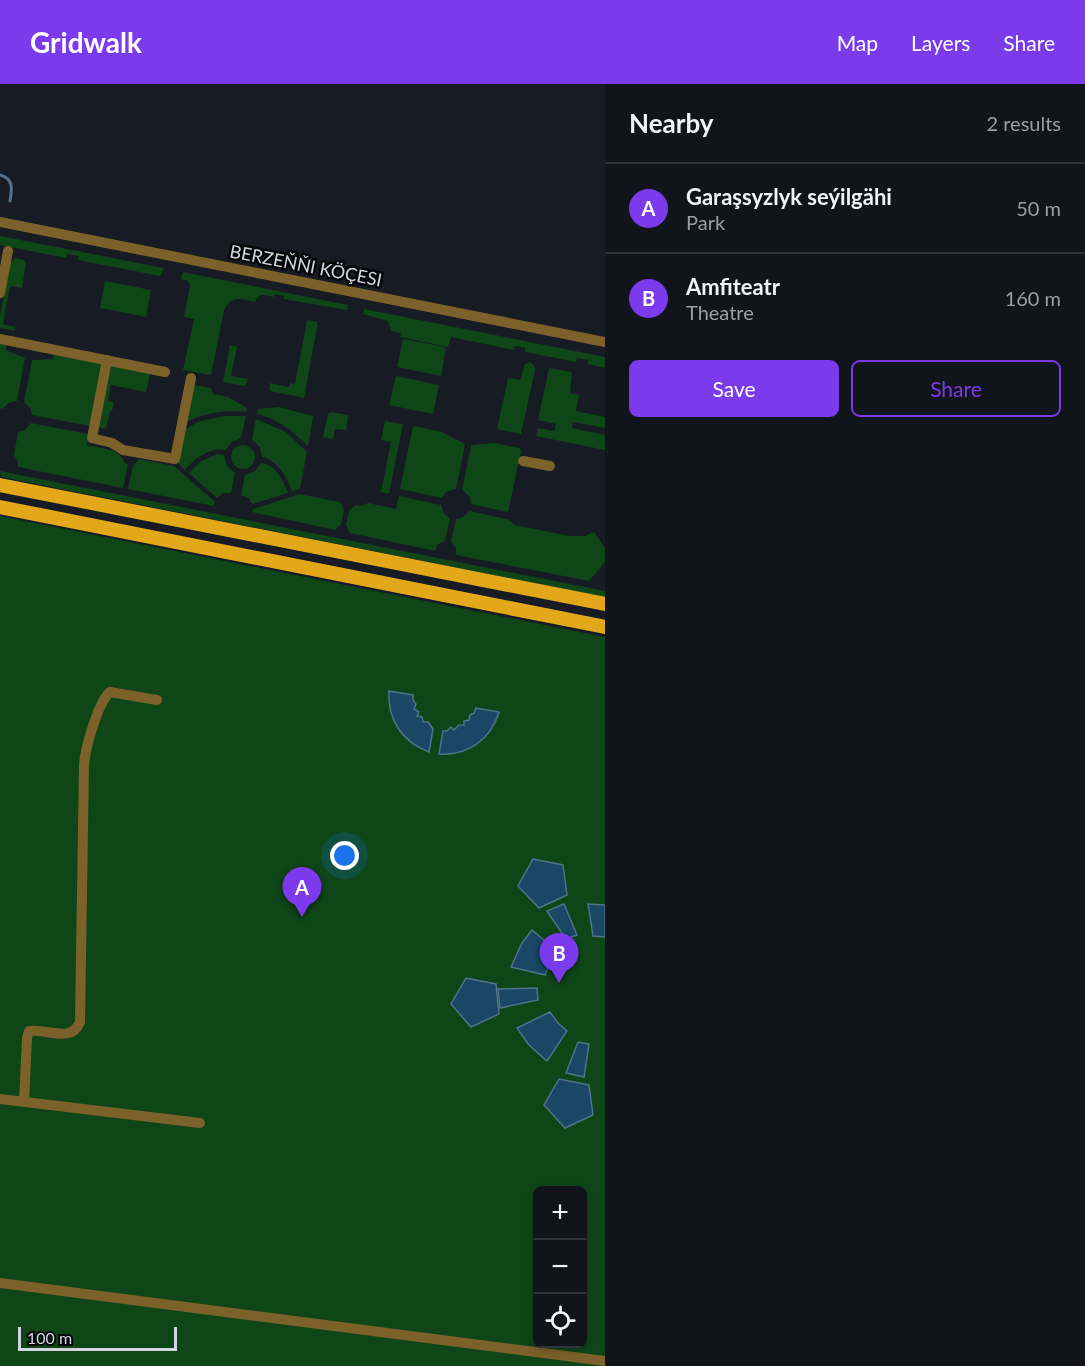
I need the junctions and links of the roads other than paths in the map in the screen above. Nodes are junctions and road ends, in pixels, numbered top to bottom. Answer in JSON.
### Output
{"nodes":[{"id":1,"x":0,"y":222,"type":"edge"},
{"id":2,"x":8,"y":251,"type":"dead end"},
{"id":3,"x":0,"y":293,"type":"edge"},
{"id":4,"x":0,"y":339,"type":"edge"},
{"id":5,"x":605,"y":342,"type":"edge"},
{"id":6,"x":107,"y":360,"type":"junction"},
{"id":7,"x":165,"y":372,"type":"dead end"},
{"id":8,"x":191,"y":378,"type":"dead end"},
{"id":9,"x":523,"y":461,"type":"dead end"},
{"id":10,"x":550,"y":466,"type":"dead end"},
{"id":11,"x":0,"y":484,"type":"edge"},
{"id":12,"x":0,"y":507,"type":"edge"},
{"id":13,"x":605,"y":604,"type":"edge"},
{"id":14,"x":605,"y":627,"type":"edge"},
{"id":15,"x":157,"y":700,"type":"dead end"},
{"id":16,"x":0,"y":1099,"type":"edge"},
{"id":17,"x":24,"y":1102,"type":"junction"},
{"id":18,"x":200,"y":1123,"type":"dead end"},
{"id":19,"x":0,"y":1283,"type":"edge"},
{"id":20,"x":605,"y":1361,"type":"edge"}],
"edges":[{"from":1,"to":5,"type":"street","name":"BERZEŇŇI KÖÇESI"},
{"from":2,"to":3,"type":"street"},
{"from":4,"to":6,"type":"street"},
{"from":6,"to":7,"type":"street"},
{"from":6,"to":8,"type":"street"},
{"from":9,"to":10,"type":"street"},
{"from":11,"to":13,"type":"main road"},
{"from":12,"to":14,"type":"main road"},
{"from":15,"to":17,"type":"street"},
{"from":16,"to":17,"type":"street"},
{"from":17,"to":18,"type":"street"},
{"from":19,"to":20,"type":"street"}]}
